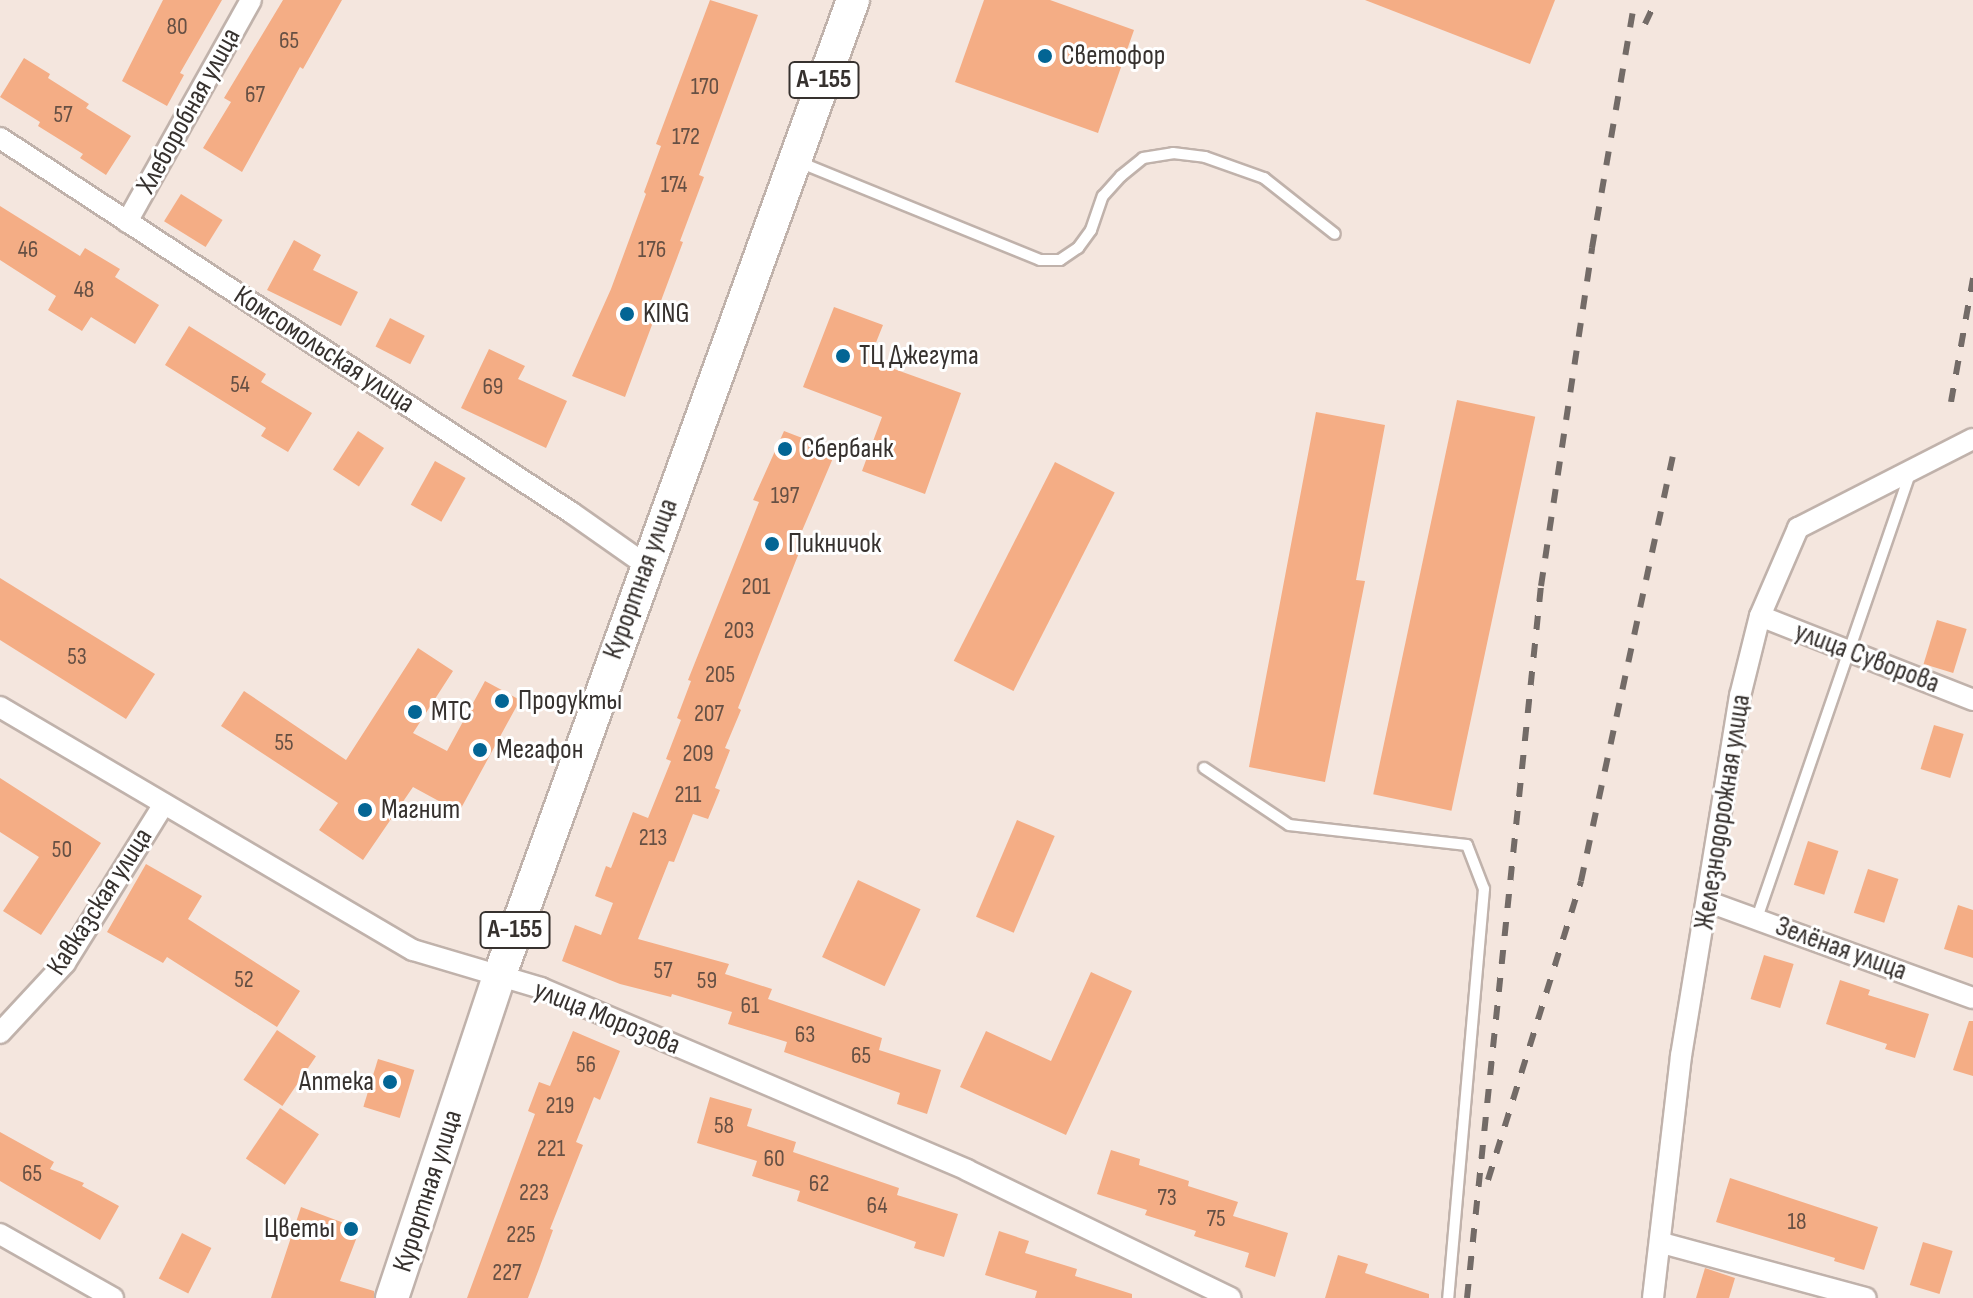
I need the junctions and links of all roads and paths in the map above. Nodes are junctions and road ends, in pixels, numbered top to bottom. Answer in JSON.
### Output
{"nodes":[{"id":1,"x":251,"y":0,"type":"edge"},
{"id":2,"x":853,"y":0,"type":"edge"},
{"id":3,"x":0,"y":138,"type":"edge"},
{"id":4,"x":793,"y":160,"type":"junction"},
{"id":5,"x":127,"y":222,"type":"junction"},
{"id":6,"x":1335,"y":234,"type":"dead end"},
{"id":7,"x":1973,"y":439,"type":"edge"},
{"id":8,"x":1912,"y":467,"type":"junction"},
{"id":9,"x":646,"y":565,"type":"junction"},
{"id":10,"x":1760,"y":616,"type":"junction"},
{"id":11,"x":1849,"y":651,"type":"junction"},
{"id":12,"x":1973,"y":700,"type":"edge"},
{"id":13,"x":0,"y":707,"type":"edge"},
{"id":14,"x":1204,"y":768,"type":"dead end"},
{"id":15,"x":164,"y":804,"type":"junction"},
{"id":16,"x":1709,"y":902,"type":"junction"},
{"id":17,"x":1757,"y":918,"type":"junction"},
{"id":18,"x":499,"y":977,"type":"junction"},
{"id":19,"x":1973,"y":998,"type":"edge"},
{"id":20,"x":0,"y":1033,"type":"edge"},
{"id":21,"x":0,"y":1234,"type":"edge"},
{"id":22,"x":1662,"y":1243,"type":"junction"},
{"id":23,"x":113,"y":1298,"type":"edge"},
{"id":24,"x":392,"y":1298,"type":"edge"},
{"id":25,"x":1231,"y":1298,"type":"edge"},
{"id":26,"x":1448,"y":1298,"type":"edge"},
{"id":27,"x":1653,"y":1298,"type":"edge"},
{"id":28,"x":1866,"y":1298,"type":"edge"}],
"edges":[{"from":1,"to":5,"type":"street","name":"Хлеборобная улица"},
{"from":2,"to":4,"type":"main road","name":"Курортная улица","number":"А-155"},
{"from":3,"to":5,"type":"street","name":"Комсомольская улица"},
{"from":4,"to":6,"type":"lane"},
{"from":4,"to":9,"type":"main road","name":"Курортная улица","number":"А-155"},
{"from":5,"to":9,"type":"street","name":"Комсомольская улица"},
{"from":7,"to":8,"type":"street","name":"Железнодорожная улица"},
{"from":8,"to":10,"type":"street","name":"Железнодорожная улица"},
{"from":8,"to":11,"type":"lane"},
{"from":9,"to":18,"type":"main road","name":"Курортная улица","number":"А-155"},
{"from":10,"to":11,"type":"street","name":"улица Суворова"},
{"from":10,"to":16,"type":"street","name":"Железнодорожная улица"},
{"from":11,"to":12,"type":"street","name":"улица Суворова"},
{"from":11,"to":17,"type":"lane"},
{"from":13,"to":15,"type":"street","name":"улица Морозова"},
{"from":14,"to":26,"type":"lane"},
{"from":15,"to":18,"type":"street","name":"улица Морозова"},
{"from":15,"to":20,"type":"street","name":"Кавказская улица"},
{"from":16,"to":17,"type":"street","name":"Зелёная улица"},
{"from":16,"to":22,"type":"street","name":"Железнодорожная улица"},
{"from":17,"to":19,"type":"street","name":"Зелёная улица"},
{"from":18,"to":24,"type":"main road","name":"Курортная улица","number":"А-155"},
{"from":18,"to":25,"type":"street","name":"улица Морозова"},
{"from":21,"to":23,"type":"street"},
{"from":22,"to":27,"type":"street","name":"Железнодорожная улица"},
{"from":22,"to":28,"type":"street"}]}
